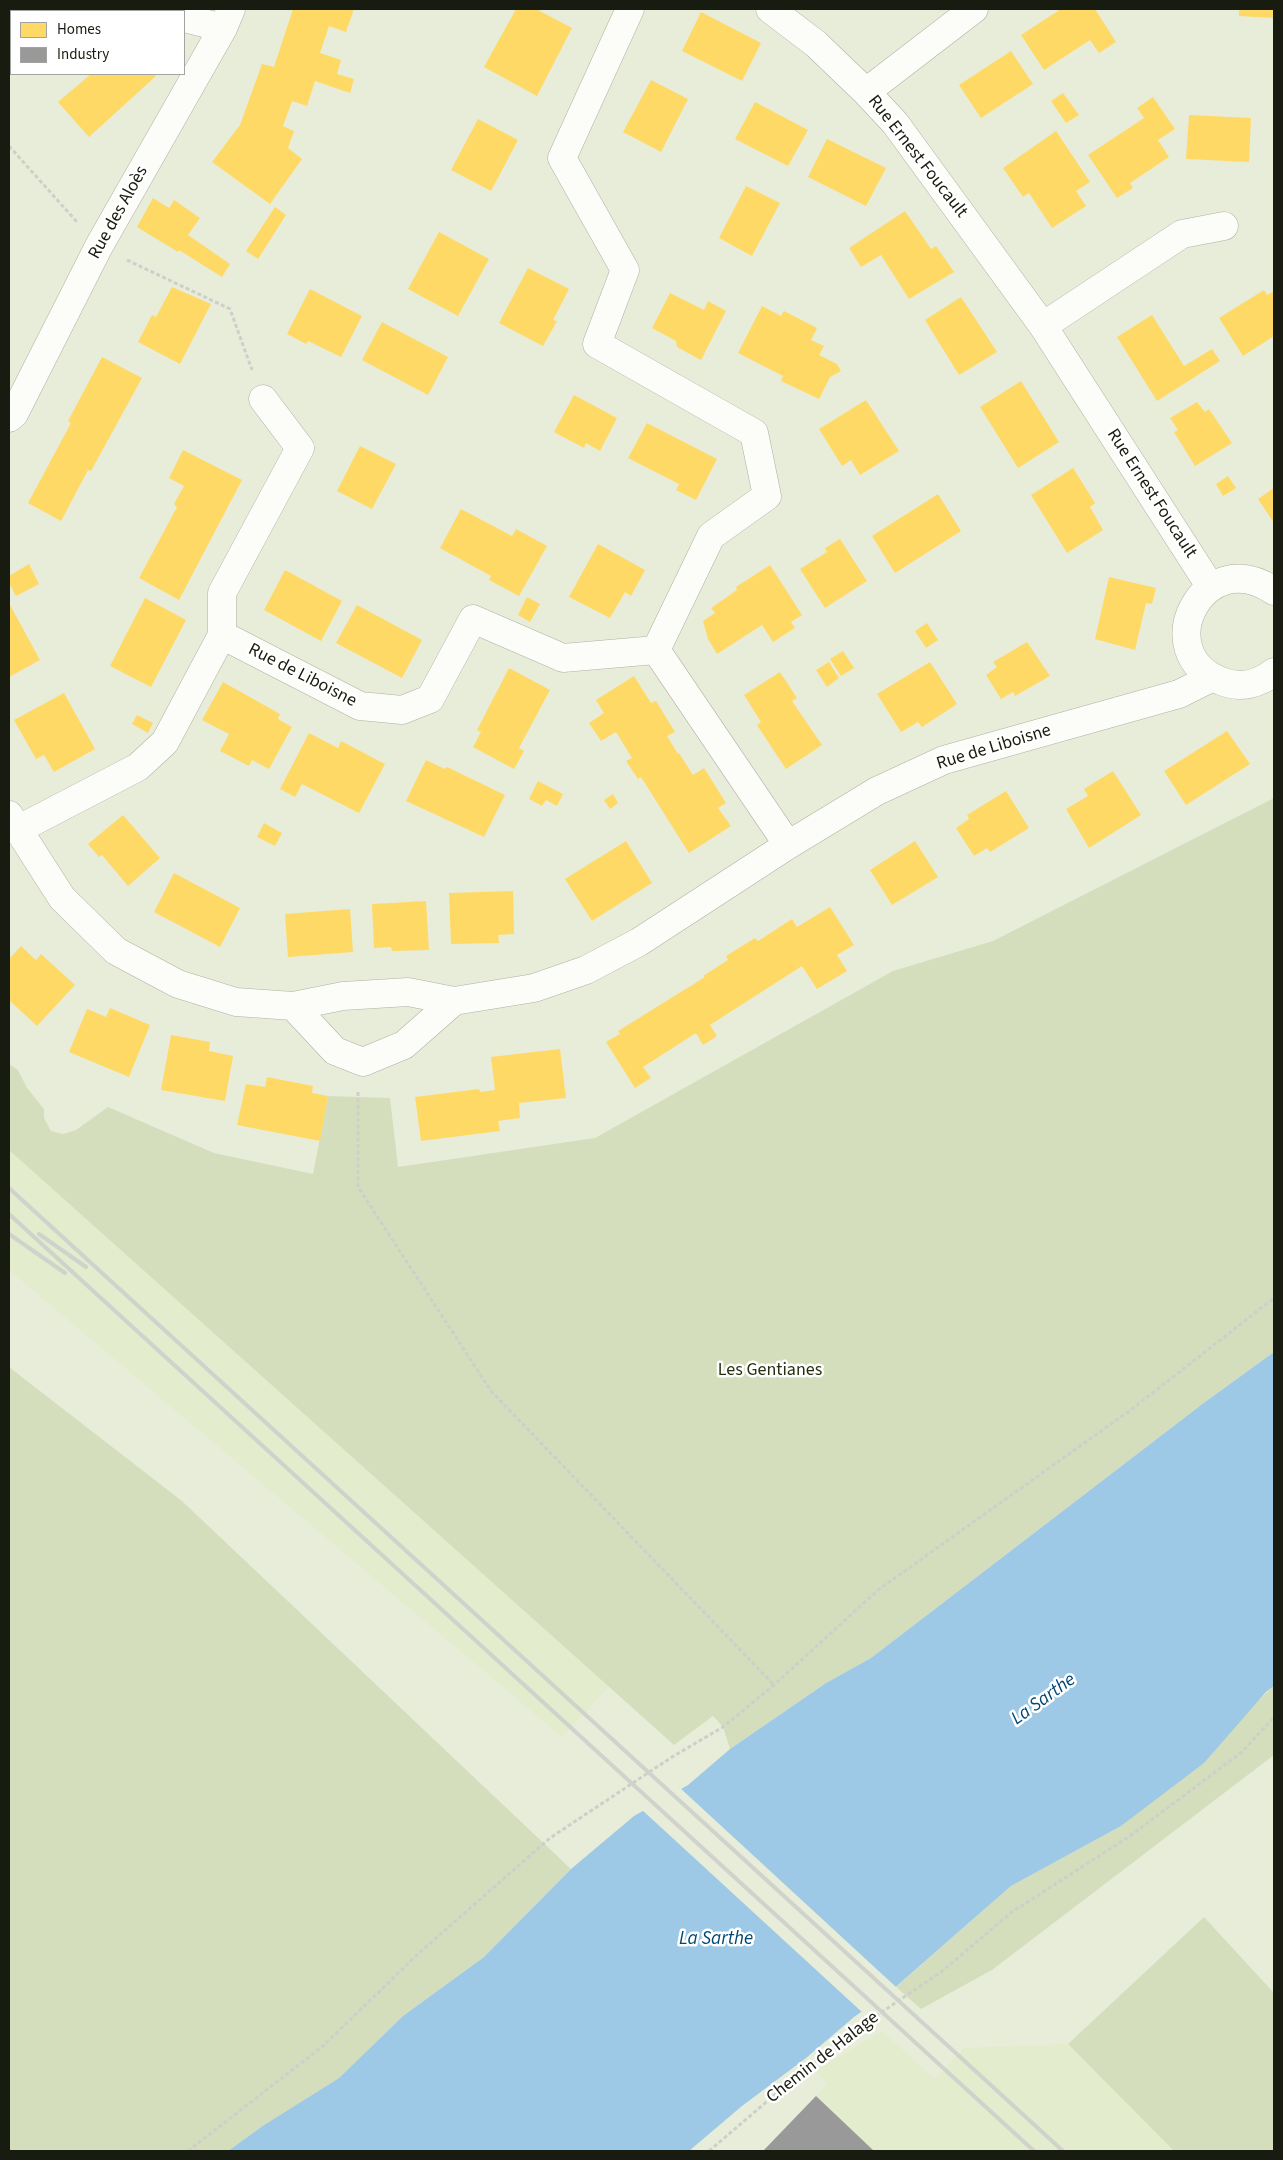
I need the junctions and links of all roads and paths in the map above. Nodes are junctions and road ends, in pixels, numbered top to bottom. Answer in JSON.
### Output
{"nodes":[{"id":1,"x":630,"y":9,"type":"edge"},
{"id":2,"x":770,"y":9,"type":"edge"},
{"id":3,"x":974,"y":9,"type":"edge"},
{"id":4,"x":185,"y":18,"type":"edge"},
{"id":5,"x":227,"y":18,"type":"edge"},
{"id":6,"x":866,"y":92,"type":"junction"},
{"id":7,"x":9,"y":146,"type":"edge"},
{"id":8,"x":1224,"y":226,"type":"dead end"},
{"id":9,"x":99,"y":246,"type":"junction"},
{"id":10,"x":1043,"y":326,"type":"junction"},
{"id":11,"x":263,"y":399,"type":"joint"},
{"id":12,"x":9,"y":418,"type":"edge"},
{"id":13,"x":1210,"y":586,"type":"junction"},
{"id":14,"x":1274,"y":590,"type":"edge"},
{"id":15,"x":222,"y":636,"type":"junction"},
{"id":16,"x":656,"y":650,"type":"junction"},
{"id":17,"x":1274,"y":672,"type":"edge"},
{"id":18,"x":1211,"y":678,"type":"junction"},
{"id":19,"x":13,"y":822,"type":"edge"},
{"id":20,"x":788,"y":845,"type":"junction"},
{"id":21,"x":454,"y":1001,"type":"junction"},
{"id":22,"x":293,"y":1006,"type":"junction"},
{"id":23,"x":357,"y":1097,"type":"dead end"},
{"id":24,"x":1274,"y":1298,"type":"edge"},
{"id":25,"x":774,"y":1685,"type":"junction"},
{"id":26,"x":1274,"y":1718,"type":"edge"},
{"id":27,"x":188,"y":2151,"type":"edge"},
{"id":28,"x":709,"y":2151,"type":"edge"}],
"edges":[{"from":1,"to":16,"type":"street"},
{"from":2,"to":6,"type":"street","name":"Rue Ernest Foucault"},
{"from":3,"to":6,"type":"street"},
{"from":4,"to":5,"type":"street"},
{"from":5,"to":9,"type":"street","name":"Rue des Aloès"},
{"from":6,"to":10,"type":"street","name":"Rue Ernest Foucault"},
{"from":7,"to":9,"type":"path"},
{"from":8,"to":10,"type":"street"},
{"from":9,"to":11,"type":"path"},
{"from":9,"to":12,"type":"street","name":"Rue des Aloès"},
{"from":10,"to":13,"type":"street","name":"Rue Ernest Foucault"},
{"from":11,"to":15,"type":"street","name":"Rue de Liboisne"},
{"from":13,"to":14,"type":"street"},
{"from":13,"to":18,"type":"street"},
{"from":15,"to":16,"type":"street","name":"Rue de Liboisne"},
{"from":15,"to":19,"type":"street","name":"Rue de Liboisne"},
{"from":16,"to":20,"type":"street"},
{"from":17,"to":18,"type":"street"},
{"from":18,"to":20,"type":"street","name":"Rue de Liboisne"},
{"from":19,"to":22,"type":"street","name":"Rue de Liboisne"},
{"from":20,"to":21,"type":"street","name":"Rue de Liboisne"},
{"from":21,"to":22,"type":"street","name":"Rue de Liboisne"},
{"from":21,"to":22,"type":"street"},
{"from":23,"to":25,"type":"path"},
{"from":24,"to":25,"type":"path"},
{"from":25,"to":27,"type":"path"},
{"from":26,"to":28,"type":"path","name":"Chemin de Halage"}]}
